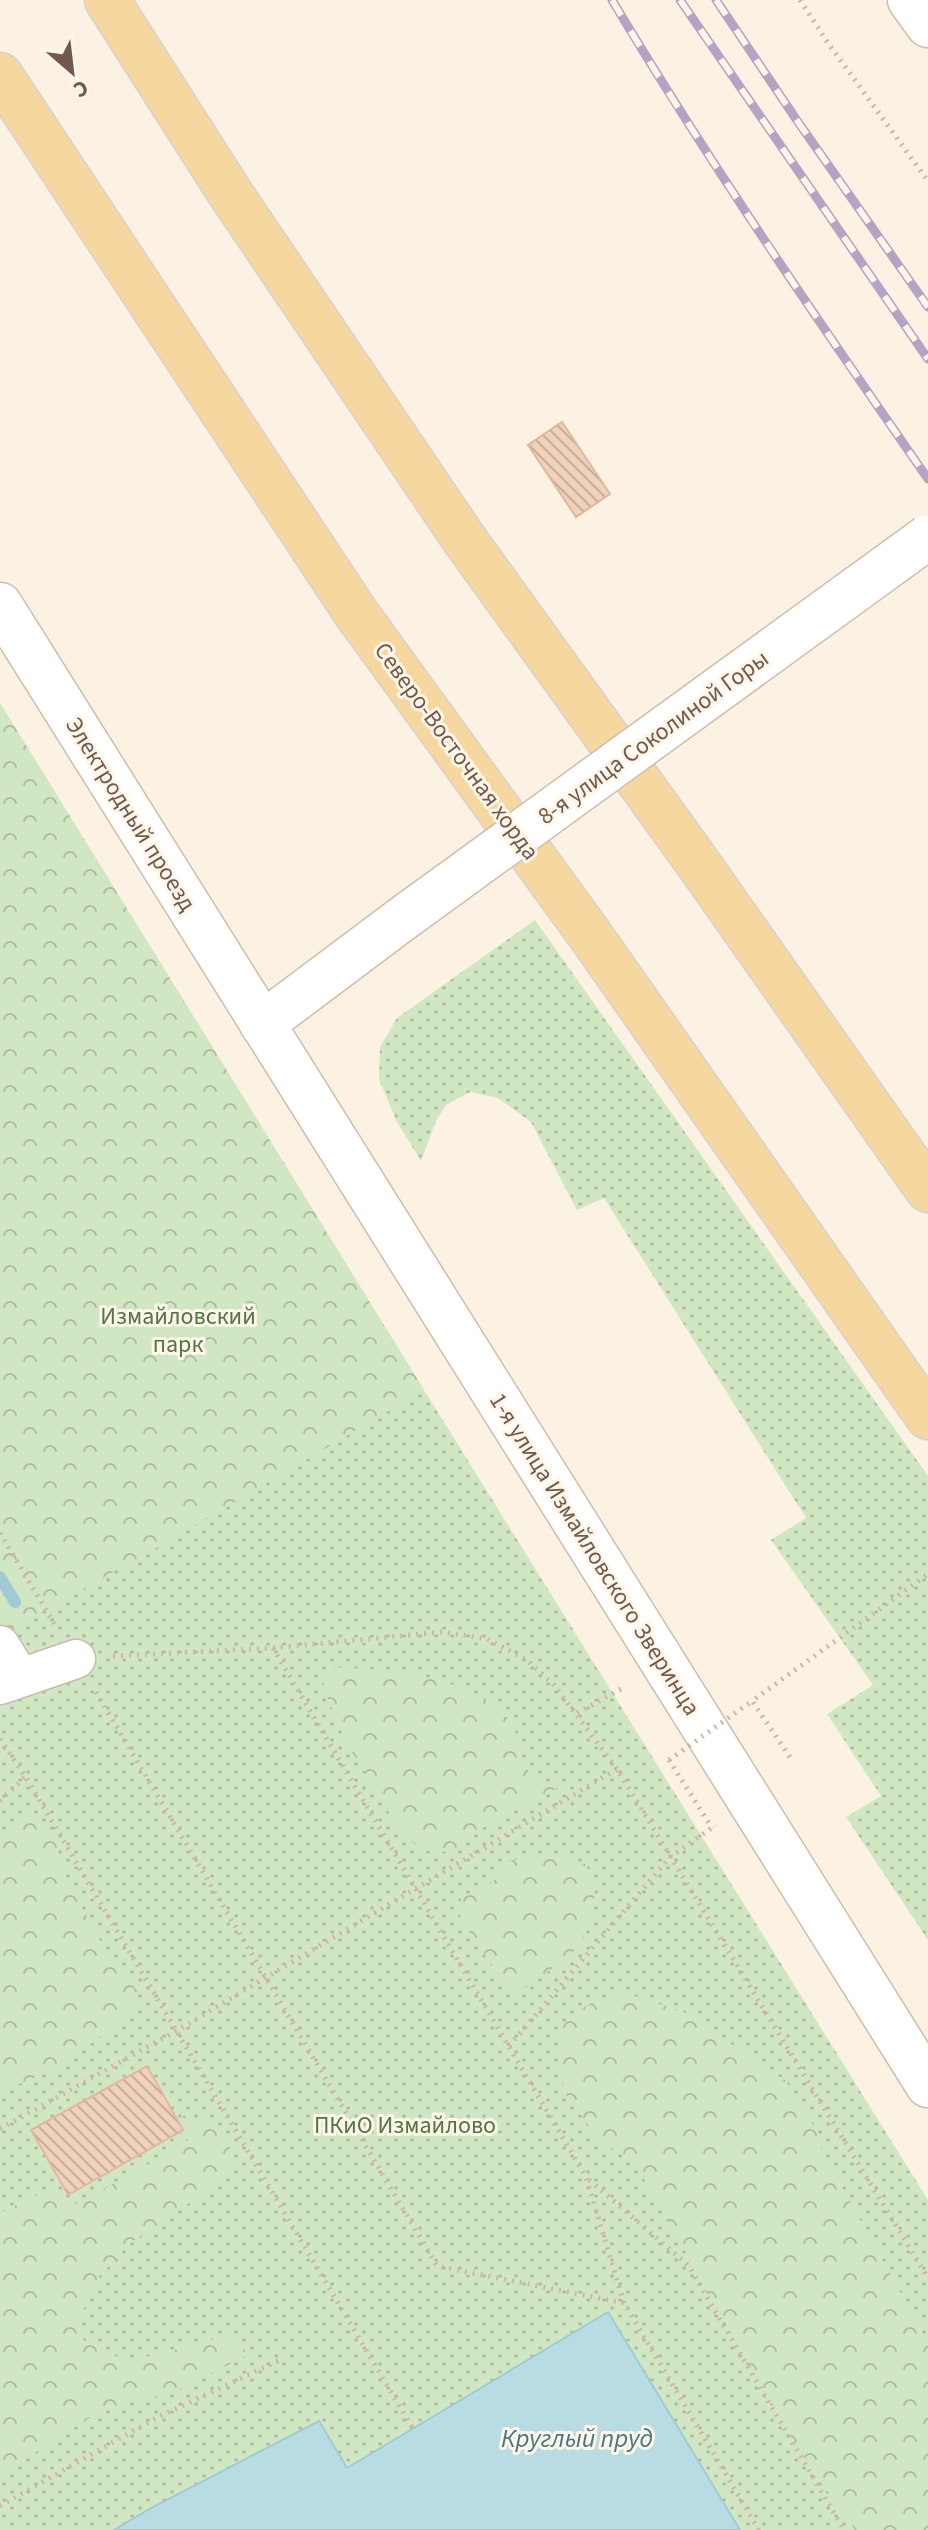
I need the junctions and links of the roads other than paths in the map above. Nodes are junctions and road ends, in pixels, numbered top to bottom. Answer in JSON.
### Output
{"nodes":[{"id":1,"x":107,"y":0,"type":"edge"},
{"id":2,"x":910,"y":0,"type":"edge"},
{"id":3,"x":928,"y":25,"type":"edge"},
{"id":4,"x":0,"y":75,"type":"edge"},
{"id":5,"x":928,"y":537,"type":"edge"},
{"id":6,"x":0,"y":605,"type":"edge"},
{"id":7,"x":262,"y":1024,"type":"junction"},
{"id":8,"x":928,"y":1190,"type":"edge"},
{"id":9,"x":928,"y":1417,"type":"edge"},
{"id":10,"x":0,"y":1645,"type":"edge"},
{"id":11,"x":76,"y":1659,"type":"road end"},
{"id":12,"x":10,"y":1681,"type":"edge"},
{"id":13,"x":928,"y":2085,"type":"edge"}],
"edges":[{"from":1,"to":8,"type":"main road"},
{"from":2,"to":3,"type":"street"},
{"from":4,"to":9,"type":"main road","name":"Северо-Восточная хорда"},
{"from":5,"to":7,"type":"street","name":"8-я улица Соколиной Горы","bridge":true},
{"from":6,"to":7,"type":"street","name":"Электродный проезд"},
{"from":7,"to":13,"type":"street","name":"1-я улица Измайловского Зверинца"},
{"from":10,"to":12,"type":"street"},
{"from":11,"to":12,"type":"street"}]}
